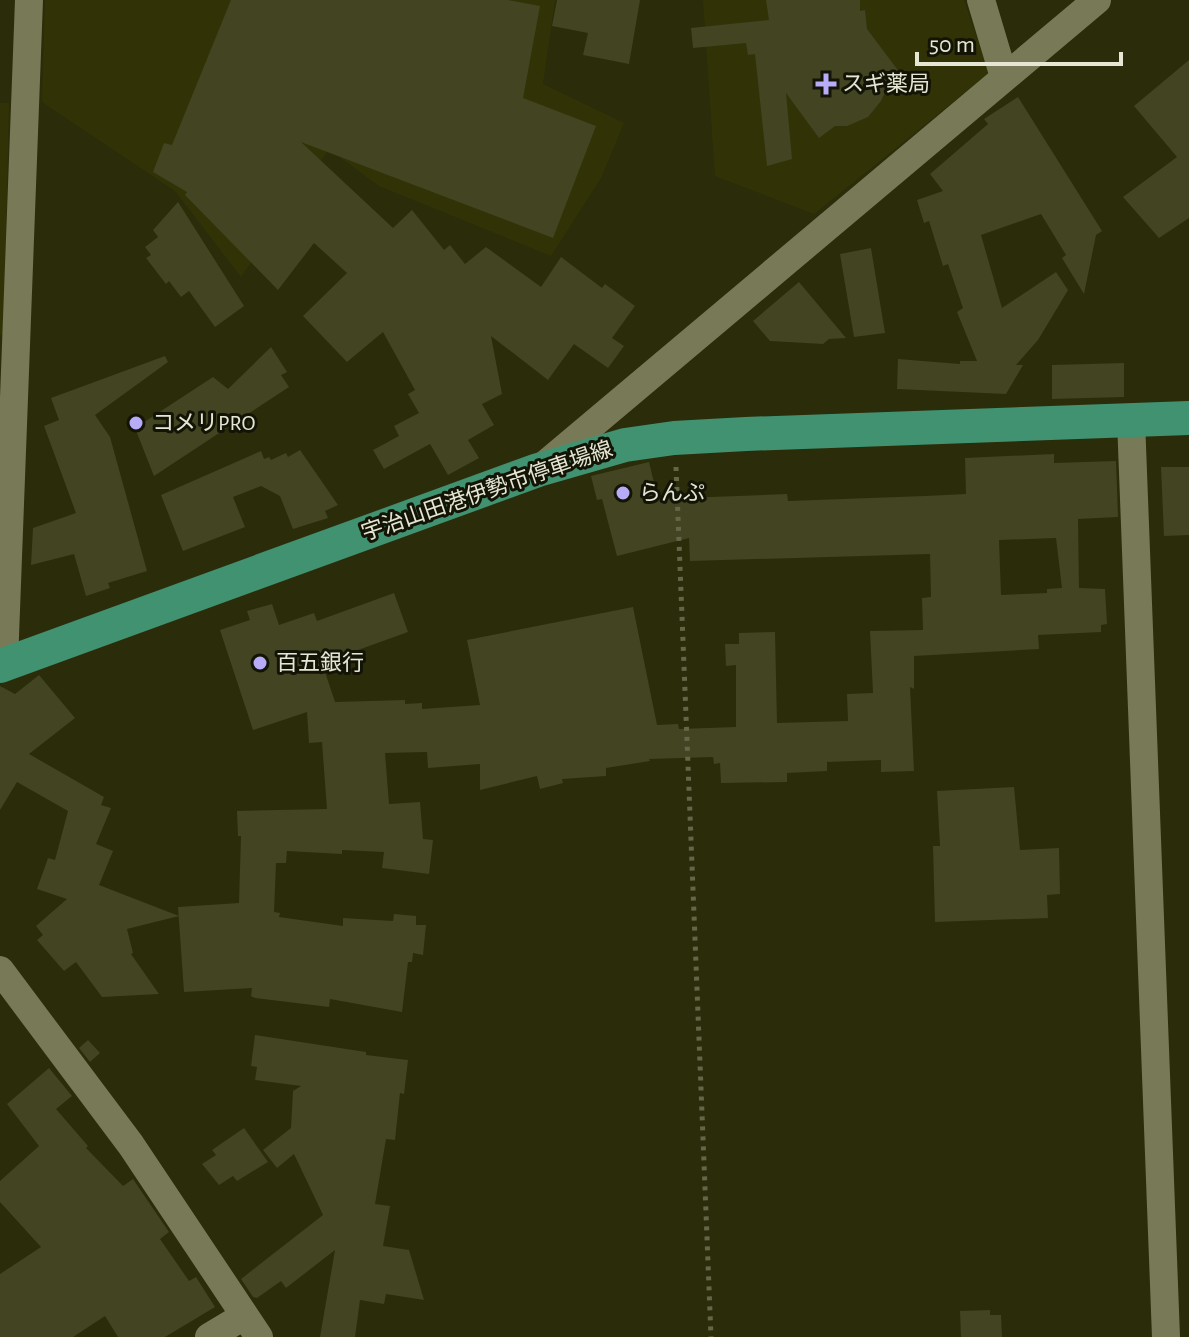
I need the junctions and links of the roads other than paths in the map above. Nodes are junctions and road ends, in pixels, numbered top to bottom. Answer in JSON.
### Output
{"nodes":[{"id":1,"x":981,"y":0,"type":"edge"},
{"id":2,"x":1097,"y":0,"type":"edge"},
{"id":3,"x":27,"y":1,"type":"edge"},
{"id":4,"x":1004,"y":77,"type":"junction"},
{"id":5,"x":1189,"y":418,"type":"edge"},
{"id":6,"x":1131,"y":420,"type":"junction"},
{"id":7,"x":538,"y":470,"type":"junction"},
{"id":8,"x":2,"y":664,"type":"edge"},
{"id":9,"x":0,"y":970,"type":"edge"},
{"id":10,"x":252,"y":1326,"type":"edge"},
{"id":11,"x":209,"y":1337,"type":"edge"},
{"id":12,"x":1166,"y":1337,"type":"edge"}],
"edges":[{"from":1,"to":4,"type":"street"},
{"from":2,"to":4,"type":"street"},
{"from":3,"to":8,"type":"street"},
{"from":4,"to":7,"type":"street"},
{"from":5,"to":6,"type":"main road","name":"宇治山田港伊勢市停車場線"},
{"from":6,"to":7,"type":"main road","name":"宇治山田港伊勢市停車場線"},
{"from":6,"to":12,"type":"street"},
{"from":7,"to":8,"type":"main road","name":"宇治山田港伊勢市停車場線"},
{"from":9,"to":10,"type":"street"},
{"from":10,"to":11,"type":"street"}]}
